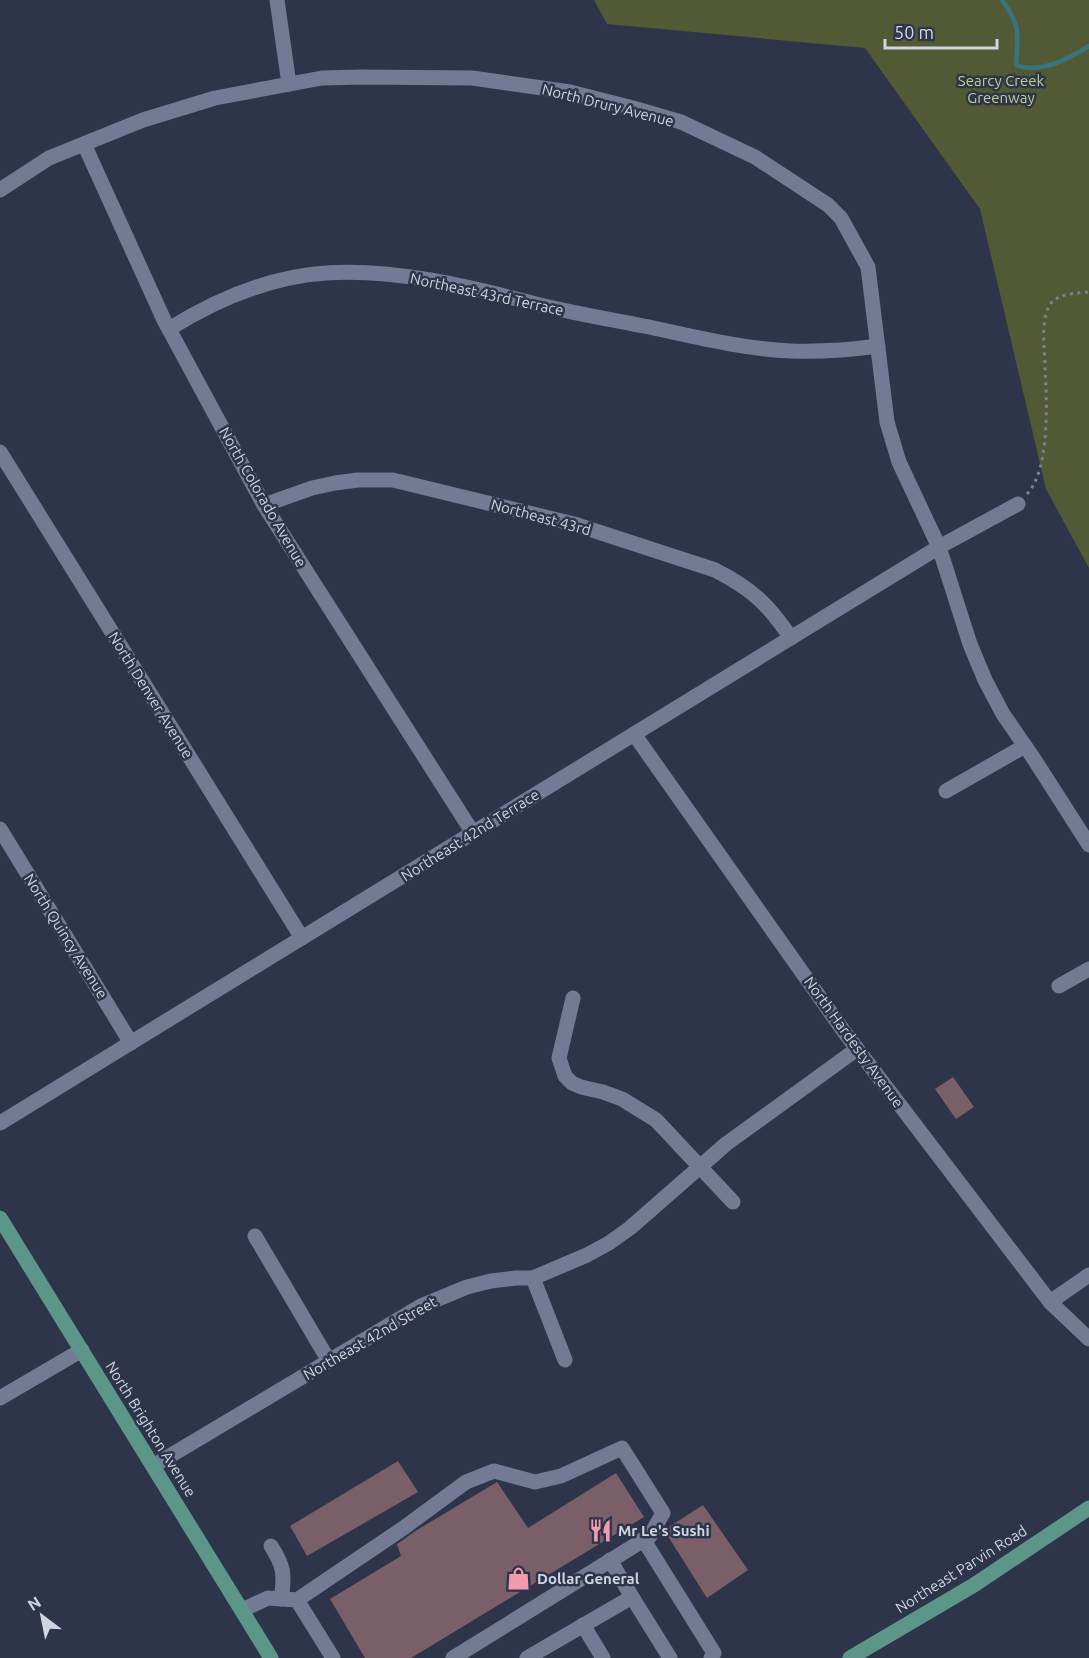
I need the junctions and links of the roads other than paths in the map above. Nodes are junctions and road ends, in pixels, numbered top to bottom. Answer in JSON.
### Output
{"nodes":[{"id":1,"x":277,"y":0,"type":"edge"},
{"id":2,"x":289,"y":84,"type":"junction"},
{"id":3,"x":84,"y":144,"type":"junction"},
{"id":4,"x":0,"y":190,"type":"edge"},
{"id":5,"x":169,"y":329,"type":"junction"},
{"id":6,"x":878,"y":346,"type":"junction"},
{"id":7,"x":0,"y":452,"type":"edge"},
{"id":8,"x":1018,"y":504,"type":"road end"},
{"id":9,"x":264,"y":505,"type":"junction"},
{"id":10,"x":939,"y":547,"type":"junction"},
{"id":11,"x":791,"y":638,"type":"junction"},
{"id":12,"x":634,"y":734,"type":"junction"},
{"id":13,"x":1024,"y":746,"type":"junction"},
{"id":14,"x":946,"y":791,"type":"dead end"},
{"id":15,"x":0,"y":829,"type":"edge"},
{"id":16,"x":473,"y":833,"type":"junction"},
{"id":17,"x":1089,"y":845,"type":"edge"},
{"id":18,"x":302,"y":938,"type":"junction"},
{"id":19,"x":1089,"y":969,"type":"edge"},
{"id":20,"x":1059,"y":986,"type":"dead end"},
{"id":21,"x":573,"y":998,"type":"dead end"},
{"id":22,"x":131,"y":1043,"type":"junction"},
{"id":23,"x":857,"y":1049,"type":"junction"},
{"id":24,"x":0,"y":1123,"type":"edge"},
{"id":25,"x":699,"y":1167,"type":"junction"},
{"id":26,"x":733,"y":1202,"type":"dead end"},
{"id":27,"x":0,"y":1218,"type":"edge"},
{"id":28,"x":255,"y":1236,"type":"dead end"},
{"id":29,"x":1089,"y":1275,"type":"edge"},
{"id":30,"x":533,"y":1278,"type":"junction"},
{"id":31,"x":1050,"y":1302,"type":"junction"},
{"id":32,"x":1089,"y":1339,"type":"edge"},
{"id":33,"x":82,"y":1350,"type":"junction"},
{"id":34,"x":565,"y":1360,"type":"dead end"},
{"id":35,"x":329,"y":1361,"type":"junction"},
{"id":36,"x":0,"y":1398,"type":"edge"},
{"id":37,"x":153,"y":1466,"type":"junction"},
{"id":38,"x":1089,"y":1508,"type":"edge"},
{"id":39,"x":643,"y":1539,"type":"junction"},
{"id":40,"x":271,"y":1546,"type":"dead end"},
{"id":41,"x":610,"y":1560,"type":"junction"},
{"id":42,"x":632,"y":1597,"type":"junction"},
{"id":43,"x":281,"y":1599,"type":"junction"},
{"id":44,"x":297,"y":1600,"type":"junction"},
{"id":45,"x":242,"y":1610,"type":"junction"},
{"id":46,"x":583,"y":1626,"type":"junction"},
{"id":47,"x":475,"y":1652,"type":"edge"},
{"id":48,"x":271,"y":1658,"type":"edge"},
{"id":49,"x":333,"y":1658,"type":"edge"},
{"id":50,"x":453,"y":1658,"type":"edge"},
{"id":51,"x":527,"y":1658,"type":"edge"},
{"id":52,"x":603,"y":1658,"type":"edge"},
{"id":53,"x":670,"y":1658,"type":"edge"},
{"id":54,"x":711,"y":1658,"type":"edge"},
{"id":55,"x":850,"y":1658,"type":"edge"}],
"edges":[{"from":1,"to":2,"type":"street"},
{"from":2,"to":3,"type":"street","name":"North Drury Avenue"},
{"from":2,"to":6,"type":"street","name":"North Drury Avenue"},
{"from":3,"to":4,"type":"street","name":"North Drury Avenue"},
{"from":3,"to":5,"type":"street","name":"North Colorado Avenue"},
{"from":5,"to":6,"type":"street","name":"Northeast 43rd Terrace"},
{"from":5,"to":9,"type":"street","name":"North Colorado Avenue"},
{"from":6,"to":10,"type":"street","name":"North Drury Avenue"},
{"from":7,"to":18,"type":"street","name":"North Denver Avenue"},
{"from":8,"to":10,"type":"street"},
{"from":9,"to":11,"type":"street","name":"Northeast 43rd"},
{"from":9,"to":16,"type":"street","name":"North Colorado Avenue"},
{"from":10,"to":11,"type":"street","name":"Northeast 42nd Terrace"},
{"from":10,"to":13,"type":"street","name":"North Drury Avenue"},
{"from":11,"to":12,"type":"street","name":"Northeast 42nd Terrace"},
{"from":12,"to":16,"type":"street","name":"Northeast 42nd Terrace"},
{"from":12,"to":23,"type":"street","name":"North Hardesty Avenue"},
{"from":13,"to":14,"type":"street"},
{"from":13,"to":17,"type":"street","name":"North Drury Avenue"},
{"from":15,"to":22,"type":"street","name":"North Quincy Avenue"},
{"from":16,"to":18,"type":"street","name":"Northeast 42nd Terrace"},
{"from":18,"to":22,"type":"street","name":"Northeast 42nd Terrace"},
{"from":19,"to":20,"type":"street"},
{"from":21,"to":25,"type":"street"},
{"from":22,"to":24,"type":"street","name":"Northeast 42nd Terrace"},
{"from":23,"to":25,"type":"street","name":"Northeast 42nd Street"},
{"from":23,"to":31,"type":"street","name":"North Hardesty Avenue"},
{"from":25,"to":26,"type":"street"},
{"from":25,"to":30,"type":"street","name":"Northeast 42nd Street"},
{"from":27,"to":33,"type":"main road","name":"North Brighton Avenue"},
{"from":28,"to":35,"type":"street"},
{"from":29,"to":31,"type":"street"},
{"from":30,"to":34,"type":"street"},
{"from":30,"to":35,"type":"street","name":"Northeast 42nd Street"},
{"from":31,"to":32,"type":"street","name":"North Hardesty Avenue"},
{"from":33,"to":36,"type":"street"},
{"from":33,"to":37,"type":"main road","name":"North Brighton Avenue"},
{"from":35,"to":37,"type":"street","name":"Northeast 42nd Street"},
{"from":37,"to":45,"type":"main road","name":"North Brighton Avenue"},
{"from":38,"to":55,"type":"main road","name":"Northeast Parvin Road"},
{"from":39,"to":41,"type":"street"},
{"from":39,"to":44,"type":"street"},
{"from":39,"to":54,"type":"street"},
{"from":40,"to":43,"type":"street"},
{"from":41,"to":42,"type":"street"},
{"from":41,"to":47,"type":"street"},
{"from":42,"to":46,"type":"street"},
{"from":42,"to":53,"type":"street"},
{"from":43,"to":44,"type":"street"},
{"from":43,"to":45,"type":"street"},
{"from":44,"to":49,"type":"street"},
{"from":45,"to":48,"type":"main road","name":"North Brighton Avenue"},
{"from":46,"to":51,"type":"street"},
{"from":46,"to":52,"type":"street"},
{"from":47,"to":50,"type":"street"}]}
